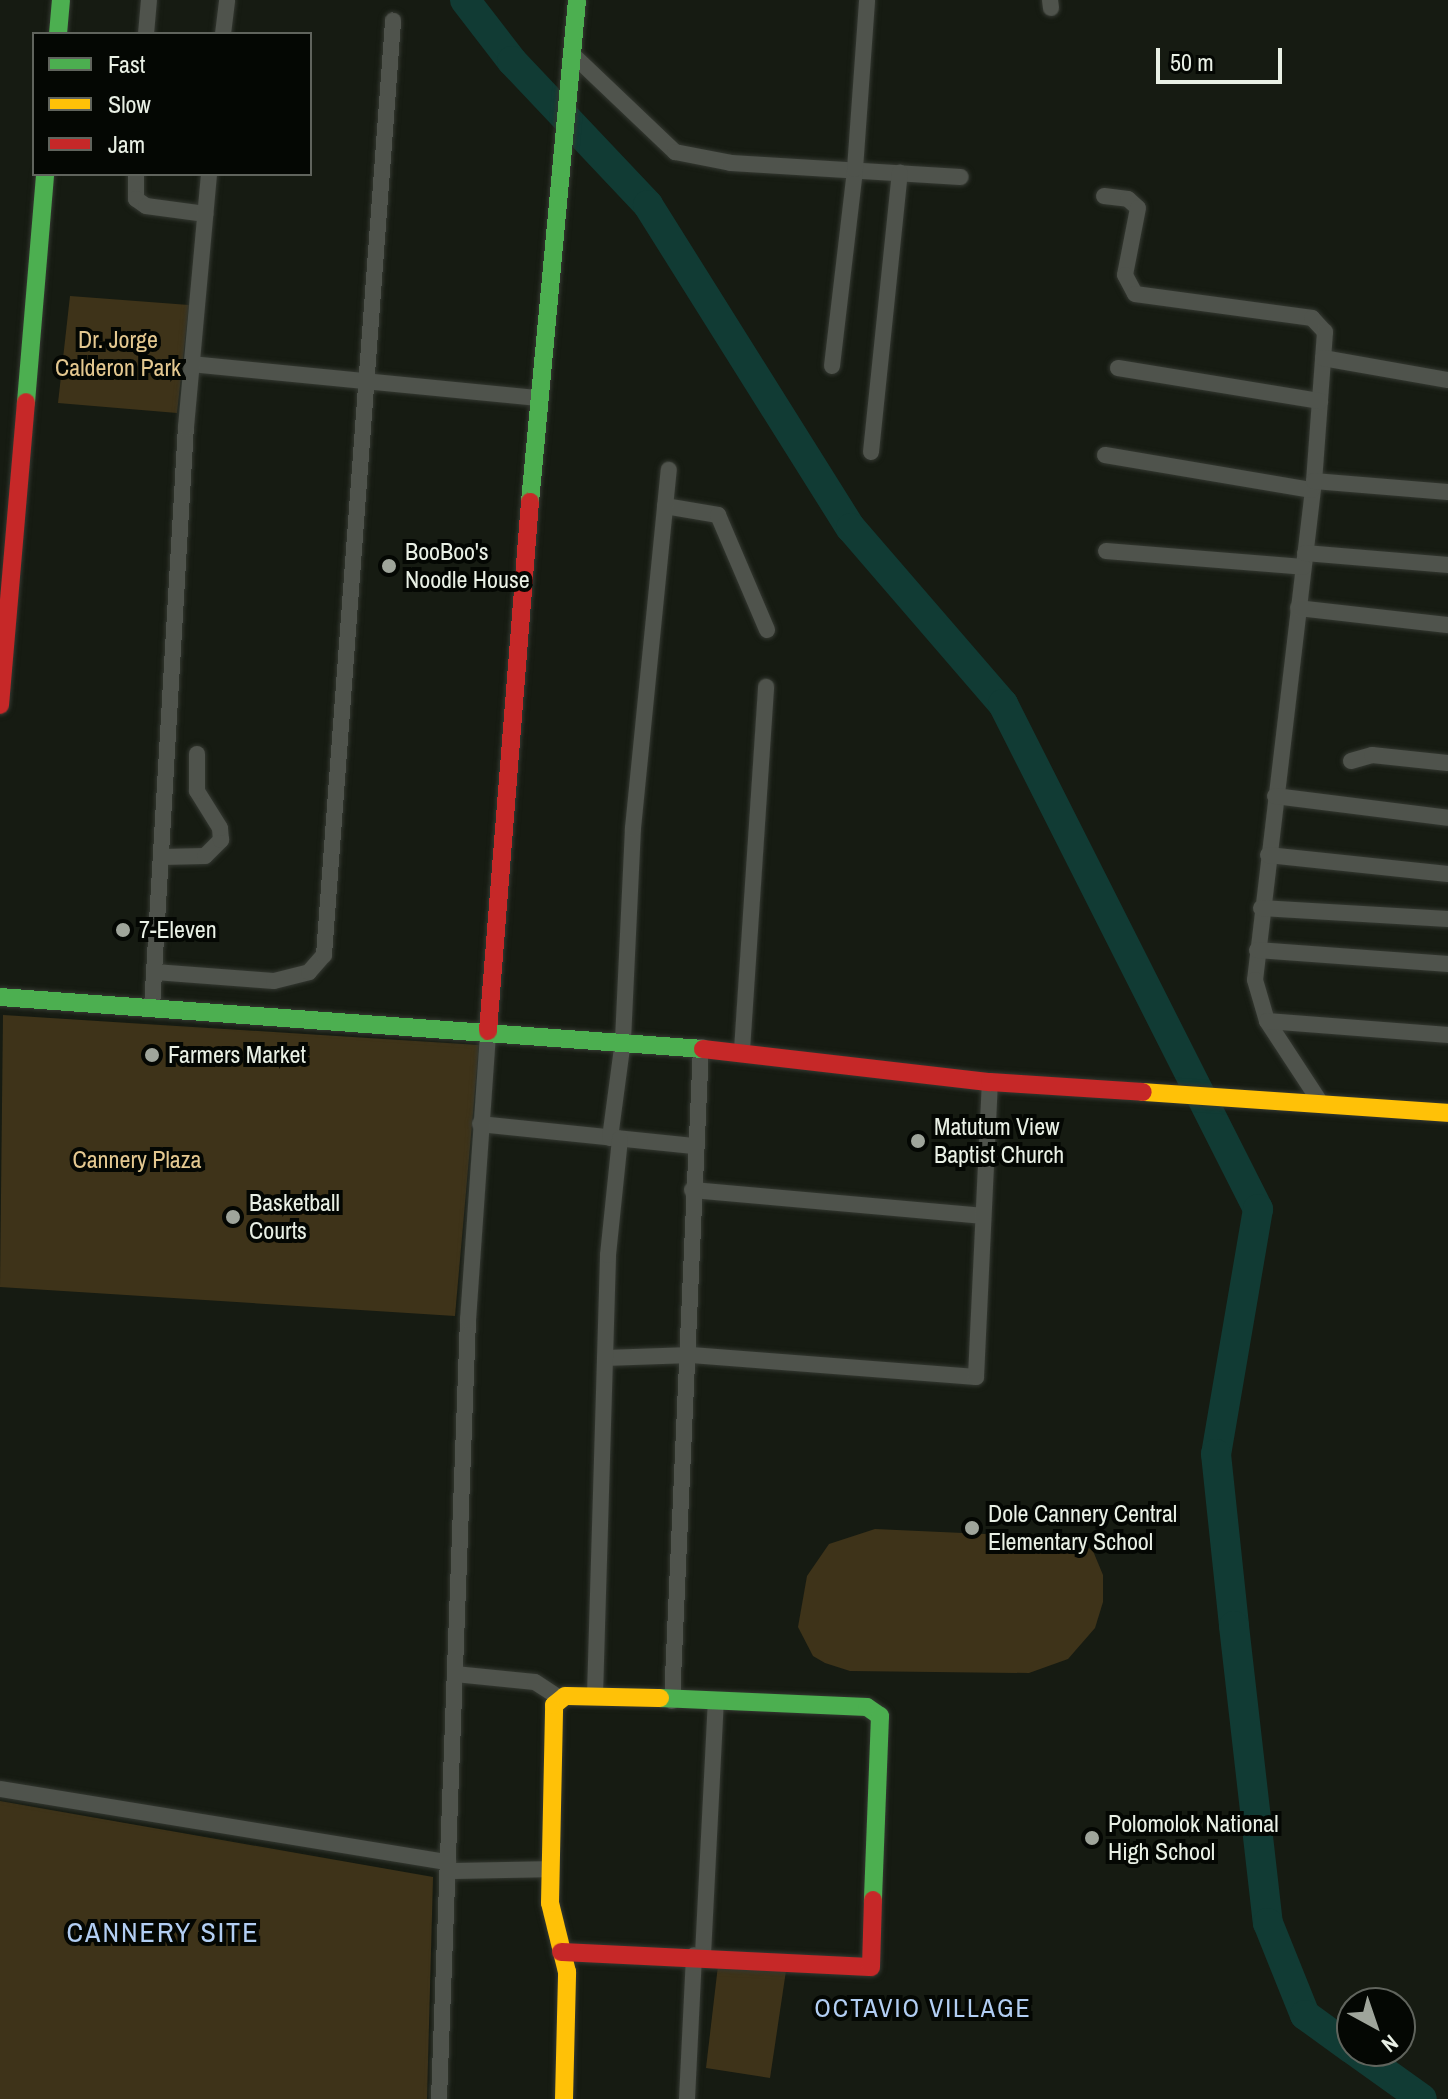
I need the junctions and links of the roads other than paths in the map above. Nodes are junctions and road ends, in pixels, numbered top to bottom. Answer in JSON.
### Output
{"nodes":[{"id":1,"x":61,"y":0,"type":"edge"},
{"id":2,"x":149,"y":0,"type":"edge"},
{"id":3,"x":227,"y":0,"type":"edge"},
{"id":4,"x":577,"y":0,"type":"edge"},
{"id":5,"x":867,"y":0,"type":"edge"},
{"id":6,"x":393,"y":21,"type":"dead end"},
{"id":7,"x":58,"y":32,"type":"edge"},
{"id":8,"x":146,"y":32,"type":"edge"},
{"id":9,"x":223,"y":32,"type":"edge"},
{"id":10,"x":571,"y":53,"type":"junction"},
{"id":11,"x":855,"y":169,"type":"junction"},
{"id":12,"x":900,"y":173,"type":"junction"},
{"id":13,"x":45,"y":176,"type":"edge"},
{"id":14,"x":136,"y":176,"type":"edge"},
{"id":15,"x":209,"y":176,"type":"edge"},
{"id":16,"x":961,"y":177,"type":"dead end"},
{"id":17,"x":1104,"y":196,"type":"dead end"},
{"id":18,"x":205,"y":214,"type":"junction"},
{"id":19,"x":1323,"y":358,"type":"junction"},
{"id":20,"x":191,"y":364,"type":"junction"},
{"id":21,"x":832,"y":366,"type":"dead end"},
{"id":22,"x":1118,"y":368,"type":"dead end"},
{"id":23,"x":1448,"y":380,"type":"edge"},
{"id":24,"x":364,"y":382,"type":"junction"},
{"id":25,"x":538,"y":398,"type":"junction"},
{"id":26,"x":1320,"y":401,"type":"junction"},
{"id":27,"x":871,"y":452,"type":"dead end"},
{"id":28,"x":1105,"y":455,"type":"dead end"},
{"id":29,"x":669,"y":470,"type":"dead end"},
{"id":30,"x":1313,"y":485,"type":"junction"},
{"id":31,"x":1448,"y":492,"type":"edge"},
{"id":32,"x":665,"y":506,"type":"junction"},
{"id":33,"x":1106,"y":551,"type":"dead end"},
{"id":34,"x":1304,"y":560,"type":"junction"},
{"id":35,"x":1448,"y":565,"type":"edge"},
{"id":36,"x":1298,"y":608,"type":"junction"},
{"id":37,"x":1448,"y":625,"type":"edge"},
{"id":38,"x":767,"y":630,"type":"dead end"},
{"id":39,"x":766,"y":687,"type":"dead end"},
{"id":40,"x":0,"y":705,"type":"edge"},
{"id":41,"x":197,"y":754,"type":"dead end"},
{"id":42,"x":1351,"y":761,"type":"dead end"},
{"id":43,"x":1448,"y":763,"type":"edge"},
{"id":44,"x":1275,"y":796,"type":"junction"},
{"id":45,"x":1448,"y":818,"type":"edge"},
{"id":46,"x":1268,"y":855,"type":"junction"},
{"id":47,"x":162,"y":857,"type":"junction"},
{"id":48,"x":1448,"y":874,"type":"edge"},
{"id":49,"x":1261,"y":908,"type":"junction"},
{"id":50,"x":1448,"y":919,"type":"edge"},
{"id":51,"x":1257,"y":950,"type":"junction"},
{"id":52,"x":1448,"y":964,"type":"edge"},
{"id":53,"x":155,"y":972,"type":"junction"},
{"id":54,"x":0,"y":997,"type":"edge"},
{"id":55,"x":152,"y":1007,"type":"junction"},
{"id":56,"x":1267,"y":1021,"type":"junction"},
{"id":57,"x":488,"y":1031,"type":"junction"},
{"id":58,"x":1448,"y":1035,"type":"edge"},
{"id":59,"x":623,"y":1040,"type":"junction"},
{"id":60,"x":701,"y":1047,"type":"junction"},
{"id":61,"x":742,"y":1050,"type":"junction"},
{"id":62,"x":990,"y":1082,"type":"junction"},
{"id":63,"x":1322,"y":1105,"type":"junction"},
{"id":64,"x":1448,"y":1113,"type":"edge"},
{"id":65,"x":480,"y":1124,"type":"junction"},
{"id":66,"x":615,"y":1139,"type":"junction"},
{"id":67,"x":693,"y":1146,"type":"junction"},
{"id":68,"x":692,"y":1190,"type":"junction"},
{"id":69,"x":982,"y":1216,"type":"junction"},
{"id":70,"x":691,"y":1355,"type":"junction"},
{"id":71,"x":605,"y":1358,"type":"junction"},
{"id":72,"x":455,"y":1674,"type":"junction"},
{"id":73,"x":595,"y":1695,"type":"junction"},
{"id":74,"x":560,"y":1698,"type":"junction"},
{"id":75,"x":672,"y":1701,"type":"junction"},
{"id":76,"x":716,"y":1702,"type":"junction"},
{"id":77,"x":0,"y":1789,"type":"edge"},
{"id":78,"x":448,"y":1867,"type":"junction"},
{"id":79,"x":550,"y":1869,"type":"junction"},
{"id":80,"x":561,"y":1952,"type":"junction"},
{"id":81,"x":698,"y":1955,"type":"junction"},
{"id":82,"x":439,"y":2099,"type":"edge"},
{"id":83,"x":564,"y":2099,"type":"edge"},
{"id":84,"x":687,"y":2099,"type":"edge"}],
"edges":[{"from":1,"to":7,"type":"street"},
{"from":2,"to":8,"type":"street"},
{"from":3,"to":9,"type":"street"},
{"from":4,"to":10,"type":"street"},
{"from":5,"to":11,"type":"street"},
{"from":6,"to":24,"type":"street"},
{"from":10,"to":11,"type":"street"},
{"from":10,"to":25,"type":"street"},
{"from":11,"to":12,"type":"street"},
{"from":11,"to":21,"type":"street"},
{"from":12,"to":16,"type":"street"},
{"from":12,"to":27,"type":"street"},
{"from":13,"to":40,"type":"street"},
{"from":14,"to":18,"type":"street"},
{"from":15,"to":18,"type":"street"},
{"from":17,"to":19,"type":"street"},
{"from":18,"to":20,"type":"street"},
{"from":19,"to":23,"type":"street"},
{"from":19,"to":26,"type":"street"},
{"from":20,"to":24,"type":"street"},
{"from":20,"to":47,"type":"street"},
{"from":22,"to":26,"type":"street"},
{"from":24,"to":25,"type":"street"},
{"from":24,"to":53,"type":"street"},
{"from":25,"to":57,"type":"street"},
{"from":26,"to":30,"type":"street"},
{"from":28,"to":30,"type":"street"},
{"from":29,"to":32,"type":"street"},
{"from":30,"to":31,"type":"street"},
{"from":30,"to":34,"type":"street"},
{"from":32,"to":38,"type":"street"},
{"from":32,"to":59,"type":"street"},
{"from":33,"to":34,"type":"street"},
{"from":34,"to":35,"type":"street"},
{"from":34,"to":36,"type":"street"},
{"from":36,"to":37,"type":"street"},
{"from":36,"to":44,"type":"street"},
{"from":39,"to":61,"type":"street"},
{"from":41,"to":47,"type":"street"},
{"from":42,"to":43,"type":"street"},
{"from":44,"to":45,"type":"street"},
{"from":44,"to":46,"type":"street"},
{"from":46,"to":48,"type":"street"},
{"from":46,"to":49,"type":"street"},
{"from":47,"to":53,"type":"street"},
{"from":49,"to":50,"type":"street"},
{"from":49,"to":51,"type":"street"},
{"from":51,"to":52,"type":"street"},
{"from":51,"to":56,"type":"street"},
{"from":53,"to":55,"type":"street"},
{"from":54,"to":55,"type":"street"},
{"from":55,"to":57,"type":"street"},
{"from":56,"to":58,"type":"street"},
{"from":56,"to":63,"type":"street"},
{"from":57,"to":59,"type":"street"},
{"from":57,"to":65,"type":"street"},
{"from":59,"to":60,"type":"street"},
{"from":59,"to":66,"type":"street"},
{"from":60,"to":61,"type":"street"},
{"from":60,"to":67,"type":"street"},
{"from":61,"to":62,"type":"street"},
{"from":62,"to":63,"type":"street"},
{"from":62,"to":69,"type":"street"},
{"from":63,"to":64,"type":"street"},
{"from":65,"to":66,"type":"street"},
{"from":65,"to":72,"type":"street"},
{"from":66,"to":67,"type":"street"},
{"from":66,"to":71,"type":"street"},
{"from":67,"to":68,"type":"street"},
{"from":68,"to":69,"type":"street"},
{"from":68,"to":70,"type":"street"},
{"from":69,"to":70,"type":"street"},
{"from":70,"to":71,"type":"street"},
{"from":70,"to":75,"type":"street"},
{"from":71,"to":73,"type":"street"},
{"from":72,"to":74,"type":"street"},
{"from":72,"to":78,"type":"street"},
{"from":73,"to":74,"type":"street"},
{"from":73,"to":75,"type":"street"},
{"from":74,"to":79,"type":"street"},
{"from":75,"to":76,"type":"street"},
{"from":76,"to":81,"type":"street"},
{"from":76,"to":81,"type":"street"},
{"from":77,"to":78,"type":"street"},
{"from":78,"to":79,"type":"street"},
{"from":78,"to":82,"type":"street"},
{"from":79,"to":80,"type":"street"},
{"from":80,"to":81,"type":"street"},
{"from":80,"to":83,"type":"street"},
{"from":81,"to":84,"type":"street"}]}
